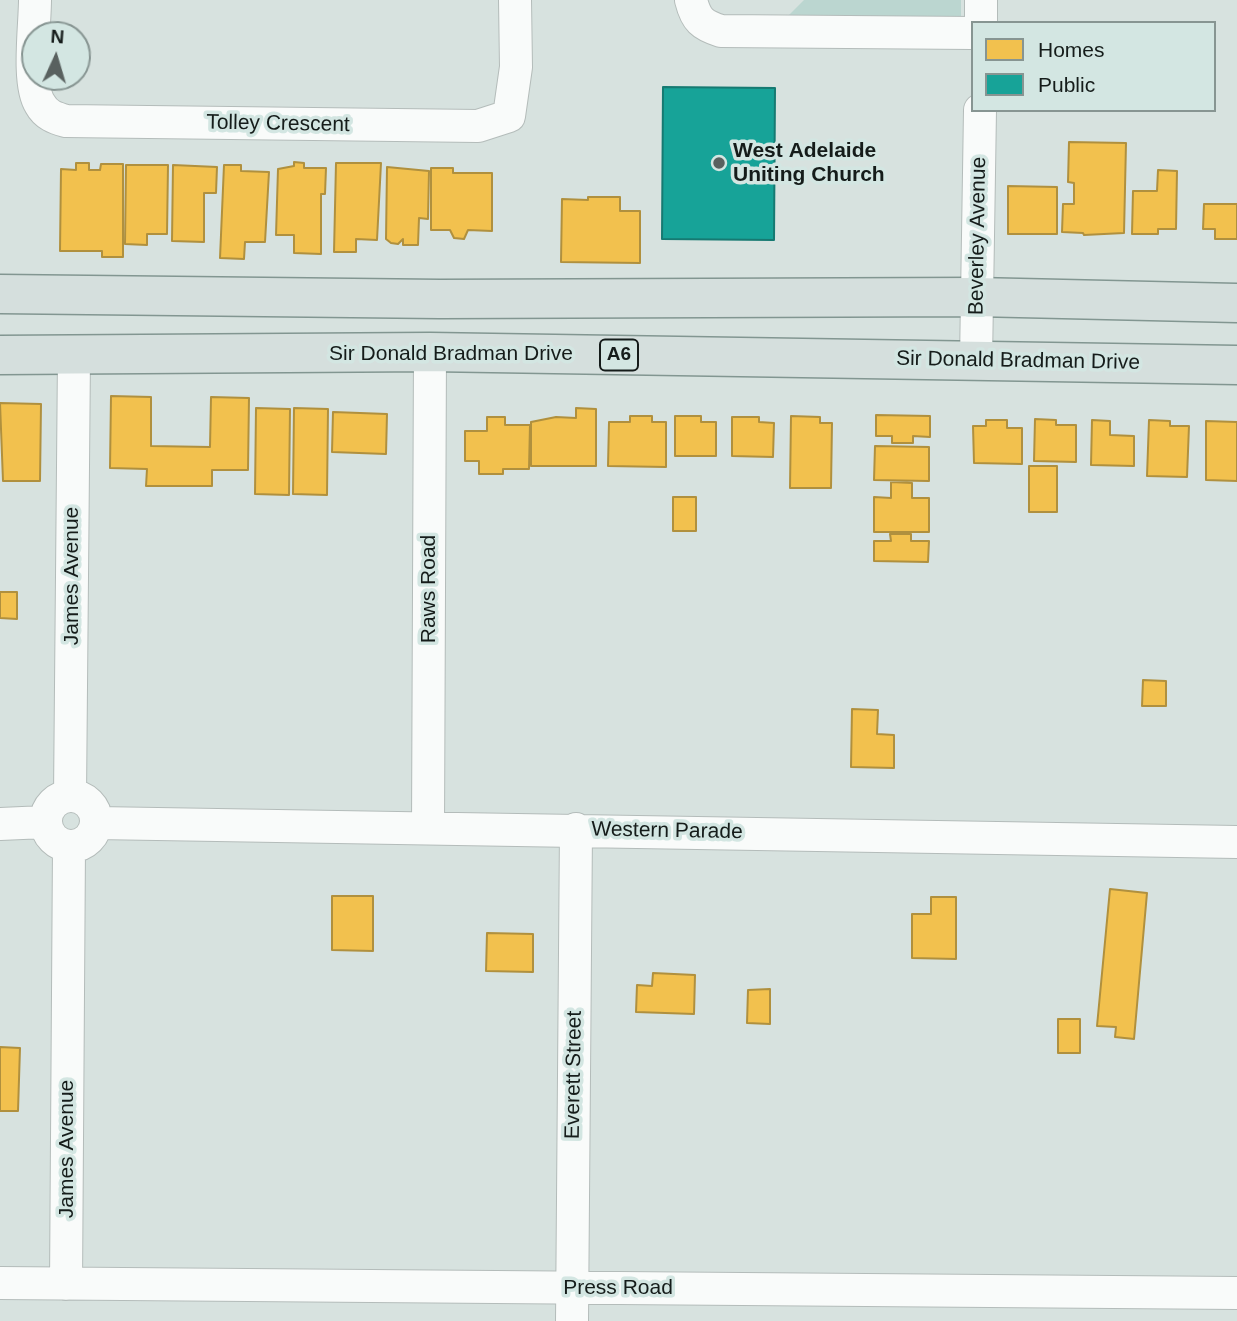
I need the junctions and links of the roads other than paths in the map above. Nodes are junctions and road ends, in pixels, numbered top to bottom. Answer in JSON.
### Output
{"nodes":[{"id":1,"x":35,"y":0,"type":"edge"},
{"id":2,"x":515,"y":0,"type":"edge"},
{"id":3,"x":691,"y":0,"type":"edge"},
{"id":4,"x":981,"y":0,"type":"edge"},
{"id":5,"x":981,"y":21,"type":"edge"},
{"id":6,"x":971,"y":33,"type":"edge"},
{"id":7,"x":980,"y":112,"type":"edge"},
{"id":8,"x":0,"y":294,"type":"edge"},
{"id":9,"x":225,"y":296,"type":"junction"},
{"id":10,"x":976,"y":297,"type":"junction"},
{"id":11,"x":1237,"y":303,"type":"edge"},
{"id":12,"x":430,"y":352,"type":"junction"},
{"id":13,"x":268,"y":354,"type":"junction"},
{"id":14,"x":0,"y":355,"type":"edge"},
{"id":15,"x":74,"y":356,"type":"junction"},
{"id":16,"x":976,"y":361,"type":"junction"},
{"id":17,"x":1237,"y":365,"type":"edge"},
{"id":18,"x":70,"y":796,"type":"junction"},
{"id":19,"x":45,"y":822,"type":"junction"},
{"id":20,"x":0,"y":824,"type":"edge"},
{"id":21,"x":97,"y":824,"type":"junction"},
{"id":22,"x":428,"y":827,"type":"junction"},
{"id":23,"x":576,"y":829,"type":"junction"},
{"id":24,"x":1237,"y":842,"type":"edge"},
{"id":25,"x":69,"y":847,"type":"junction"},
{"id":26,"x":0,"y":1283,"type":"edge"},
{"id":27,"x":66,"y":1284,"type":"junction"},
{"id":28,"x":572,"y":1288,"type":"junction"},
{"id":29,"x":1237,"y":1293,"type":"edge"},
{"id":30,"x":572,"y":1321,"type":"edge"}],
"edges":[{"from":1,"to":2,"type":"street","name":"Tolley Crescent"},
{"from":3,"to":6,"type":"street"},
{"from":4,"to":5,"type":"street"},
{"from":7,"to":10,"type":"street","name":"Beverley Avenue"},
{"from":8,"to":9,"type":"main road"},
{"from":9,"to":10,"type":"main road"},
{"from":9,"to":13,"type":"main road"},
{"from":10,"to":11,"type":"main road"},
{"from":10,"to":16,"type":"street","name":"Beverley Avenue"},
{"from":12,"to":13,"type":"main road","name":"Sir Donald Bradman Drive","number":"A6"},
{"from":12,"to":16,"type":"main road","name":"Sir Donald Bradman Drive","number":"A6"},
{"from":12,"to":22,"type":"street","name":"Raws Road"},
{"from":13,"to":15,"type":"main road","name":"Sir Donald Bradman Drive","number":"A6"},
{"from":14,"to":15,"type":"main road","name":"Sir Donald Bradman Drive","number":"A6"},
{"from":15,"to":18,"type":"street","name":"James Avenue"},
{"from":16,"to":17,"type":"main road","name":"Sir Donald Bradman Drive","number":"A6"},
{"from":18,"to":19,"type":"street"},
{"from":18,"to":21,"type":"street"},
{"from":19,"to":20,"type":"street"},
{"from":19,"to":25,"type":"street"},
{"from":21,"to":22,"type":"street","name":"Western Parade"},
{"from":21,"to":25,"type":"street"},
{"from":22,"to":23,"type":"street","name":"Western Parade"},
{"from":23,"to":24,"type":"street","name":"Western Parade"},
{"from":23,"to":28,"type":"street","name":"Everett Street"},
{"from":25,"to":27,"type":"street","name":"James Avenue"},
{"from":26,"to":27,"type":"street","name":"Press Road"},
{"from":27,"to":28,"type":"street","name":"Press Road"},
{"from":28,"to":29,"type":"street","name":"Press Road"},
{"from":28,"to":30,"type":"street","name":"Everett Street"}]}
